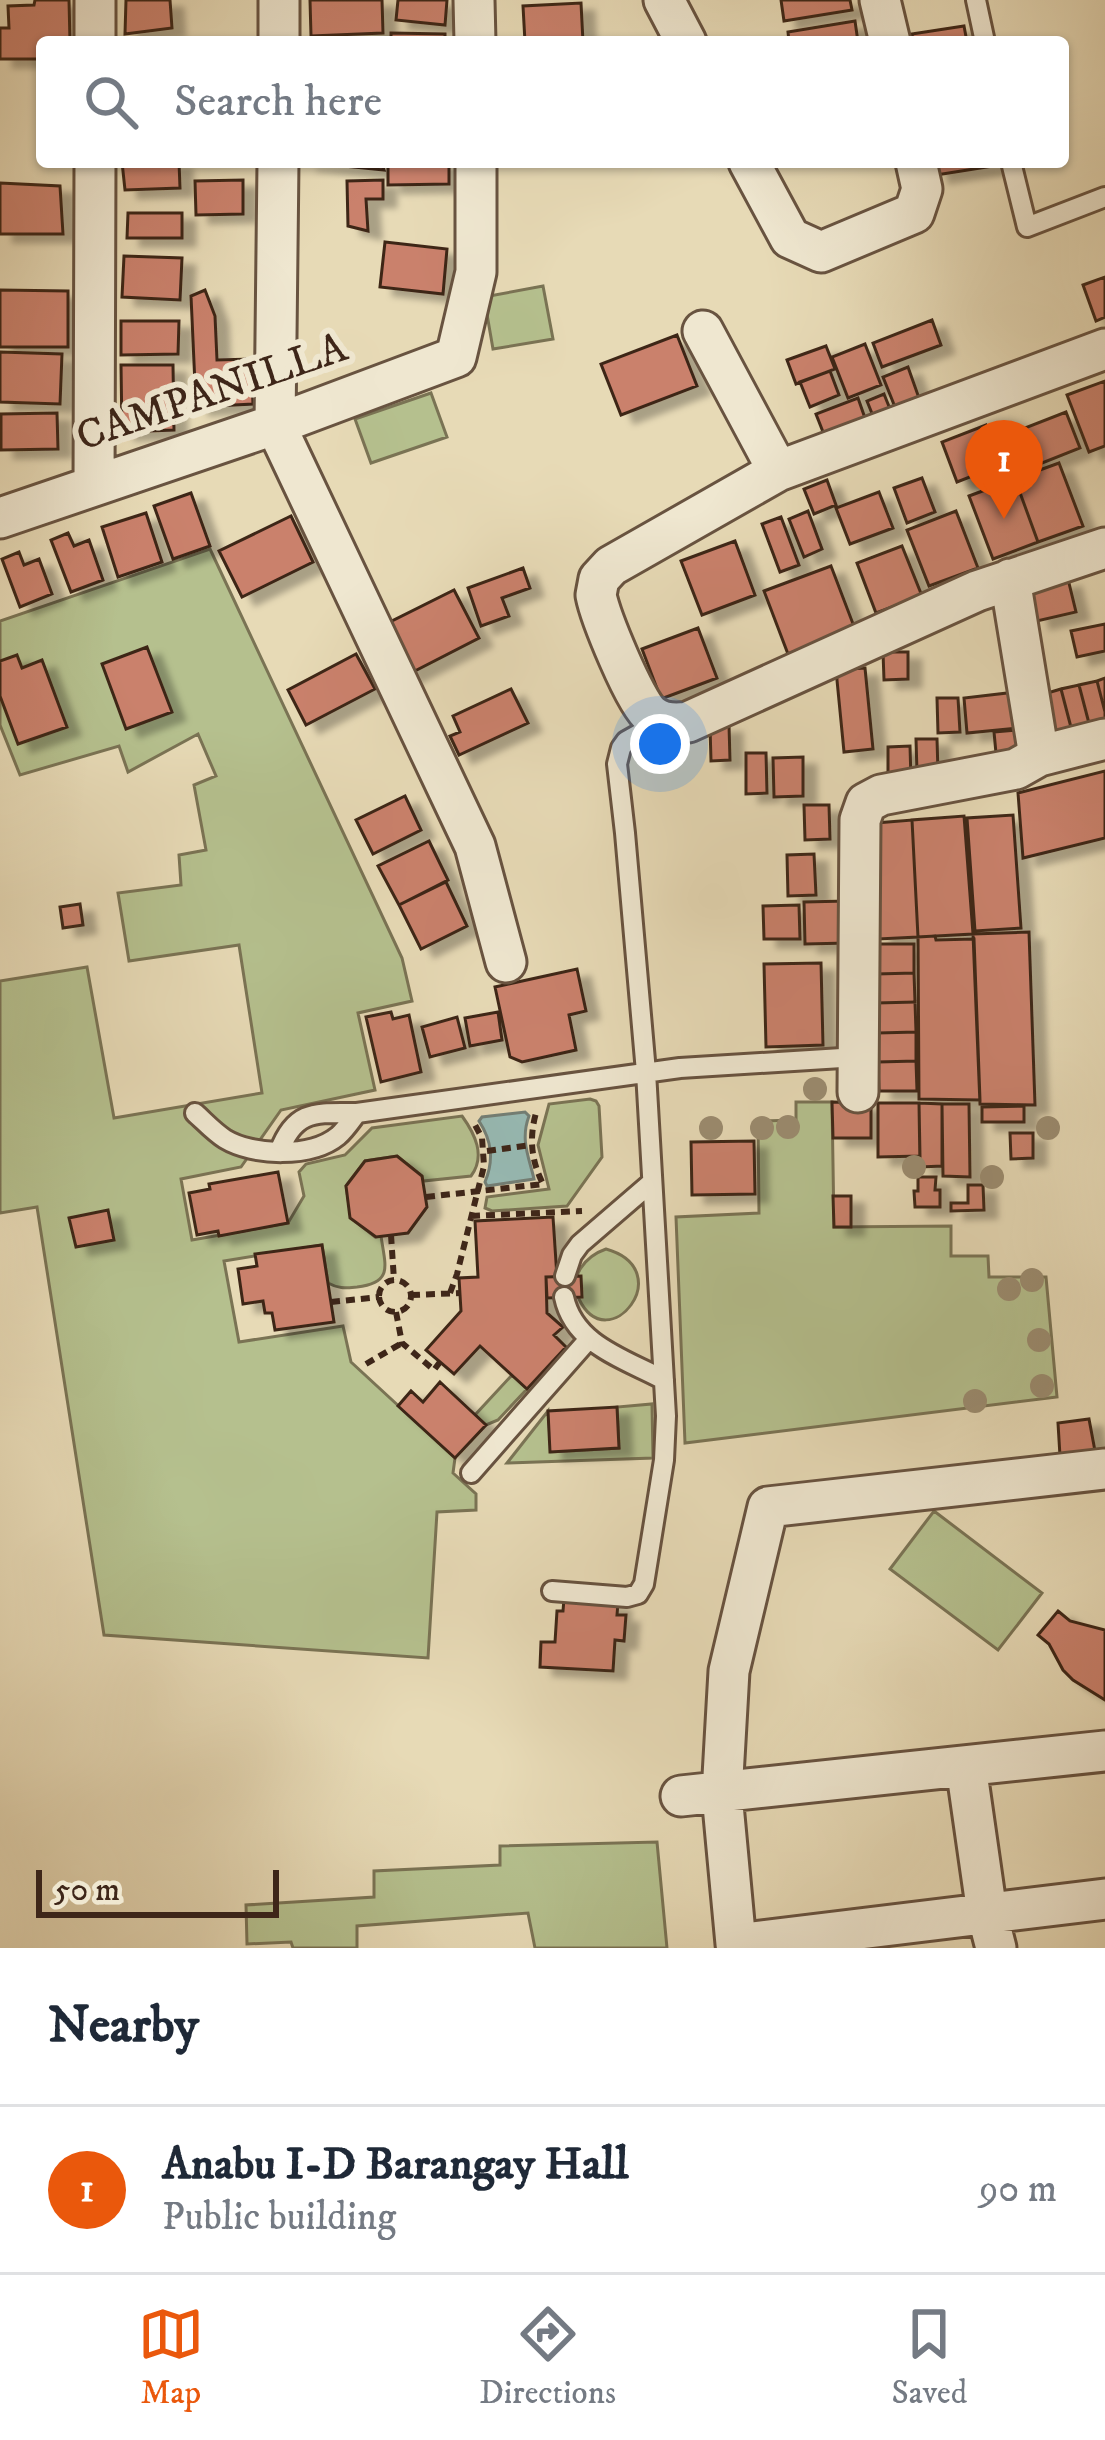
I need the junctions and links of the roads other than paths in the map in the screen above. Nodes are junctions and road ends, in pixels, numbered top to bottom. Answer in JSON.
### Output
{"nodes":[{"id":1,"x":95,"y":0,"type":"edge"},
{"id":2,"x":279,"y":0,"type":"edge"},
{"id":3,"x":474,"y":0,"type":"edge"},
{"id":4,"x":664,"y":0,"type":"edge"},
{"id":5,"x":880,"y":0,"type":"edge"},
{"id":6,"x":976,"y":0,"type":"edge"},
{"id":7,"x":95,"y":36,"type":"edge"},
{"id":8,"x":279,"y":36,"type":"edge"},
{"id":9,"x":475,"y":36,"type":"edge"},
{"id":10,"x":683,"y":36,"type":"edge"},
{"id":11,"x":889,"y":36,"type":"edge"},
{"id":12,"x":984,"y":36,"type":"edge"},
{"id":13,"x":95,"y":168,"type":"edge"},
{"id":14,"x":278,"y":168,"type":"edge"},
{"id":15,"x":476,"y":168,"type":"edge"},
{"id":16,"x":752,"y":168,"type":"edge"},
{"id":17,"x":917,"y":168,"type":"edge"},
{"id":18,"x":1013,"y":168,"type":"edge"},
{"id":19,"x":1105,"y":197,"type":"edge"},
{"id":20,"x":703,"y":331,"type":"dead end"},
{"id":21,"x":1105,"y":349,"type":"edge"},
{"id":22,"x":275,"y":424,"type":"junction"},
{"id":23,"x":778,"y":471,"type":"junction"},
{"id":24,"x":94,"y":486,"type":"junction"},
{"id":25,"x":0,"y":518,"type":"edge"},
{"id":26,"x":1105,"y":548,"type":"edge"},
{"id":27,"x":1010,"y":579,"type":"junction"},
{"id":28,"x":662,"y":721,"type":"junction"},
{"id":29,"x":1105,"y":740,"type":"edge"},
{"id":30,"x":1039,"y":756,"type":"junction"},
{"id":31,"x":506,"y":962,"type":"dead end"},
{"id":32,"x":646,"y":1072,"type":"junction"},
{"id":33,"x":858,"y":1075,"type":"joint"},
{"id":34,"x":195,"y":1113,"type":"dead end"},
{"id":35,"x":357,"y":1113,"type":"junction"},
{"id":36,"x":279,"y":1152,"type":"junction"},
{"id":37,"x":652,"y":1182,"type":"junction"},
{"id":38,"x":565,"y":1276,"type":"dead end"},
{"id":39,"x":564,"y":1297,"type":"dead end"},
{"id":40,"x":588,"y":1340,"type":"junction"},
{"id":41,"x":664,"y":1380,"type":"junction"},
{"id":42,"x":1105,"y":1469,"type":"edge"},
{"id":43,"x":471,"y":1473,"type":"dead end"},
{"id":44,"x":552,"y":1591,"type":"dead end"},
{"id":45,"x":1105,"y":1751,"type":"edge"},
{"id":46,"x":966,"y":1766,"type":"junction"},
{"id":47,"x":722,"y":1794,"type":"junction"},
{"id":48,"x":681,"y":1796,"type":"dead end"},
{"id":49,"x":1105,"y":1899,"type":"edge"},
{"id":50,"x":992,"y":1930,"type":"edge"}],
"edges":[{"from":1,"to":7,"type":"street"},
{"from":2,"to":8,"type":"street"},
{"from":3,"to":9,"type":"street"},
{"from":4,"to":10,"type":"street"},
{"from":5,"to":11,"type":"street"},
{"from":6,"to":12,"type":"lane"},
{"from":13,"to":24,"type":"street"},
{"from":14,"to":22,"type":"street"},
{"from":15,"to":22,"type":"street","name":"CAMPANILLA"},
{"from":16,"to":17,"type":"street"},
{"from":18,"to":19,"type":"lane"},
{"from":20,"to":23,"type":"street"},
{"from":21,"to":23,"type":"street"},
{"from":22,"to":24,"type":"street","name":"CAMPANILLA"},
{"from":22,"to":31,"type":"street"},
{"from":23,"to":28,"type":"street"},
{"from":24,"to":25,"type":"street","name":"CAMPANILLA"},
{"from":26,"to":27,"type":"street"},
{"from":27,"to":28,"type":"street"},
{"from":27,"to":30,"type":"street"},
{"from":28,"to":32,"type":"lane"},
{"from":29,"to":30,"type":"street"},
{"from":30,"to":33,"type":"street"},
{"from":32,"to":33,"type":"lane"},
{"from":32,"to":35,"type":"lane"},
{"from":32,"to":37,"type":"lane"},
{"from":34,"to":36,"type":"lane"},
{"from":35,"to":36,"type":"lane"},
{"from":35,"to":36,"type":"lane"},
{"from":37,"to":38,"type":"lane"},
{"from":37,"to":41,"type":"lane"},
{"from":39,"to":40,"type":"lane"},
{"from":40,"to":41,"type":"lane"},
{"from":40,"to":43,"type":"lane"},
{"from":41,"to":44,"type":"lane"},
{"from":42,"to":47,"type":"street"},
{"from":45,"to":46,"type":"street"},
{"from":46,"to":47,"type":"street"},
{"from":46,"to":50,"type":"street"},
{"from":47,"to":48,"type":"street"},
{"from":47,"to":50,"type":"street"},
{"from":49,"to":50,"type":"street"}]}
